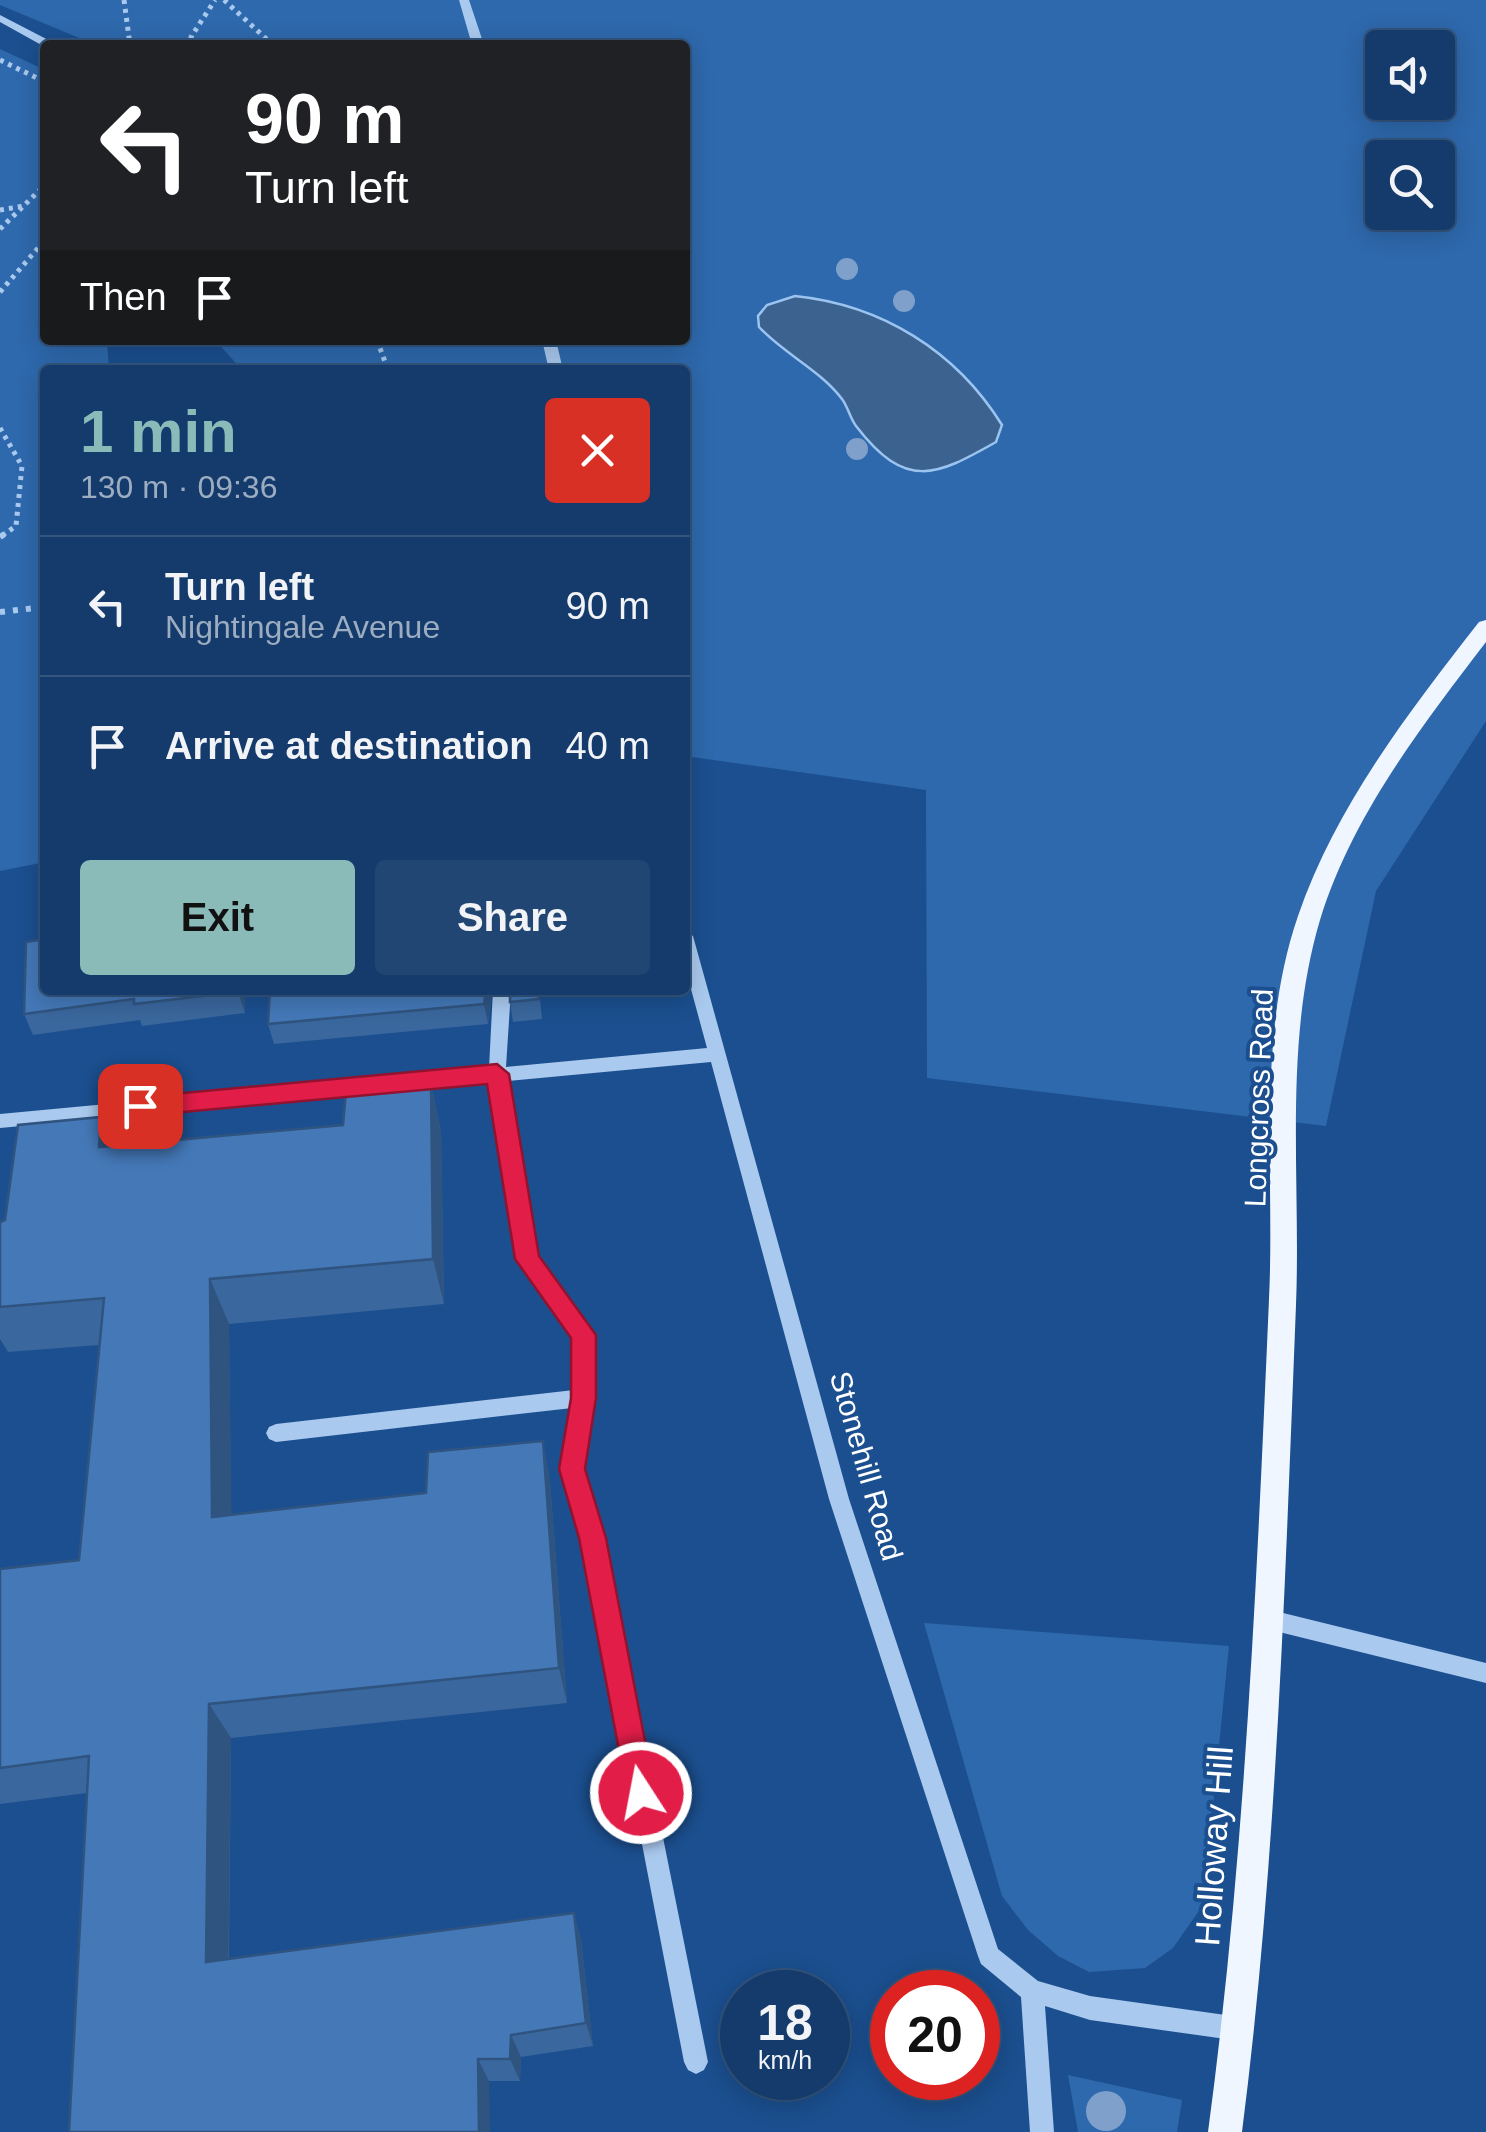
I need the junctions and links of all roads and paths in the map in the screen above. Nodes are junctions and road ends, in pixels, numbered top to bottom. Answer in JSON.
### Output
{"nodes":[{"id":1,"x":124,"y":0,"type":"edge"},
{"id":2,"x":216,"y":0,"type":"edge"},
{"id":3,"x":224,"y":0,"type":"edge"},
{"id":4,"x":464,"y":0,"type":"edge"},
{"id":5,"x":0,"y":18,"type":"edge"},
{"id":6,"x":41,"y":40,"type":"edge"},
{"id":7,"x":129,"y":40,"type":"edge"},
{"id":8,"x":194,"y":40,"type":"edge"},
{"id":9,"x":268,"y":40,"type":"edge"},
{"id":10,"x":476,"y":40,"type":"edge"},
{"id":11,"x":40,"y":190,"type":"edge"},
{"id":12,"x":25,"y":206,"type":"junction"},
{"id":13,"x":0,"y":210,"type":"edge"},
{"id":14,"x":0,"y":230,"type":"edge"},
{"id":15,"x":40,"y":246,"type":"edge"},
{"id":16,"x":0,"y":292,"type":"edge"},
{"id":17,"x":0,"y":428,"type":"edge"},
{"id":18,"x":0,"y":537,"type":"edge"},
{"id":19,"x":40,"y":608,"type":"edge"},
{"id":20,"x":0,"y":612,"type":"edge"},
{"id":21,"x":1486,"y":628,"type":"edge"},
{"id":22,"x":690,"y":954,"type":"edge"},
{"id":23,"x":502,"y":995,"type":"edge"},
{"id":24,"x":718,"y":1054,"type":"junction"},
{"id":25,"x":497,"y":1074,"type":"junction"},
{"id":26,"x":0,"y":1120,"type":"edge"},
{"id":27,"x":584,"y":1398,"type":"junction"},
{"id":28,"x":276,"y":1433,"type":"dead end"},
{"id":29,"x":1271,"y":1565,"type":"joint"},
{"id":30,"x":1267,"y":1619,"type":"junction"},
{"id":31,"x":1486,"y":1672,"type":"edge"},
{"id":32,"x":1032,"y":1990,"type":"junction"},
{"id":33,"x":1240,"y":2029,"type":"junction"},
{"id":34,"x":696,"y":2062,"type":"dead end"},
{"id":35,"x":1042,"y":2132,"type":"edge"},
{"id":36,"x":1225,"y":2132,"type":"edge"}],
"edges":[{"from":1,"to":7,"type":"path"},
{"from":2,"to":8,"type":"path"},
{"from":3,"to":9,"type":"path"},
{"from":4,"to":10,"type":"street"},
{"from":5,"to":6,"type":"street"},
{"from":11,"to":12,"type":"path"},
{"from":12,"to":13,"type":"path"},
{"from":12,"to":14,"type":"path"},
{"from":15,"to":16,"type":"path"},
{"from":17,"to":18,"type":"path"},
{"from":19,"to":20,"type":"path"},
{"from":21,"to":29,"type":"main road","name":"Longcross Road"},
{"from":22,"to":24,"type":"street","name":"Stonehill Road"},
{"from":23,"to":25,"type":"street"},
{"from":24,"to":25,"type":"street"},
{"from":24,"to":32,"type":"street","name":"Stonehill Road"},
{"from":25,"to":26,"type":"street"},
{"from":25,"to":27,"type":"street"},
{"from":27,"to":28,"type":"street"},
{"from":27,"to":34,"type":"street"},
{"from":29,"to":30,"type":"main road","name":"Holloway Hill"},
{"from":30,"to":31,"type":"street"},
{"from":30,"to":33,"type":"main road","name":"Holloway Hill"},
{"from":32,"to":33,"type":"street","name":"Stonehill Road"},
{"from":32,"to":35,"type":"street"},
{"from":33,"to":36,"type":"main road","name":"Holloway Hill"}]}
